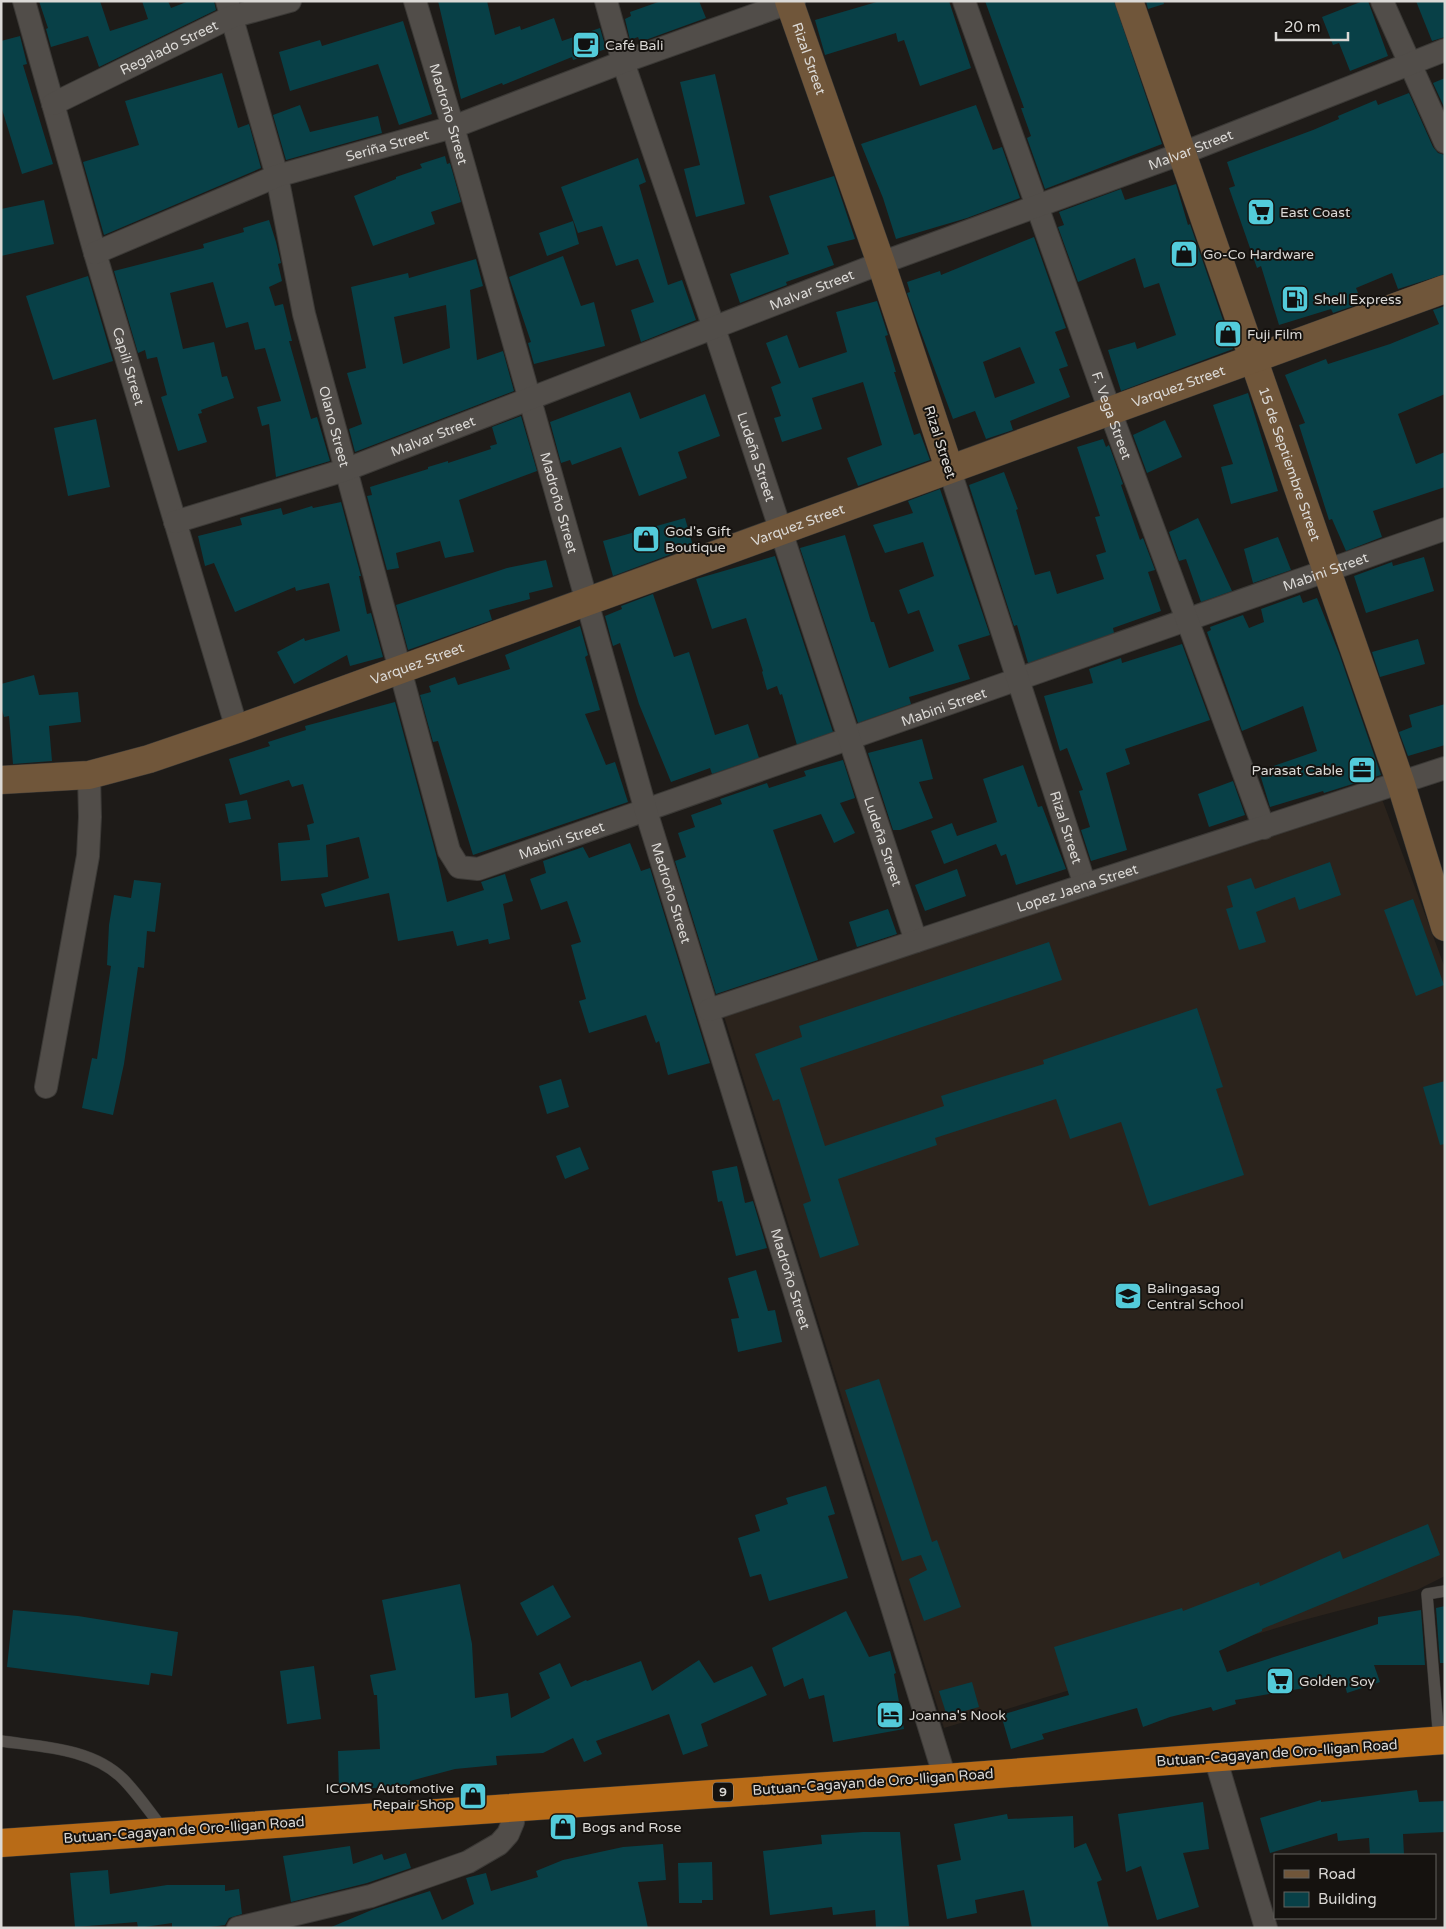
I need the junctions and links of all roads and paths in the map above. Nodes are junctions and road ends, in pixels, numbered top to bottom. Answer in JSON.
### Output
{"nodes":[{"id":1,"x":24,"y":1,"type":"edge"},
{"id":2,"x":290,"y":1,"type":"edge"},
{"id":3,"x":415,"y":1,"type":"edge"},
{"id":4,"x":606,"y":1,"type":"edge"},
{"id":5,"x":964,"y":1,"type":"edge"},
{"id":6,"x":1129,"y":1,"type":"edge"},
{"id":7,"x":1382,"y":1,"type":"edge"},
{"id":8,"x":791,"y":2,"type":"edge"},
{"id":9,"x":229,"y":9,"type":"edge"},
{"id":10,"x":1445,"y":50,"type":"edge"},
{"id":11,"x":623,"y":62,"type":"junction"},
{"id":12,"x":1408,"y":63,"type":"junction"},
{"id":13,"x":53,"y":104,"type":"junction"},
{"id":14,"x":453,"y":127,"type":"junction"},
{"id":15,"x":1445,"y":142,"type":"edge"},
{"id":16,"x":1183,"y":153,"type":"junction"},
{"id":17,"x":277,"y":176,"type":"junction"},
{"id":18,"x":1037,"y":206,"type":"junction"},
{"id":19,"x":96,"y":253,"type":"junction"},
{"id":20,"x":881,"y":263,"type":"junction"},
{"id":21,"x":1445,"y":289,"type":"edge"},
{"id":22,"x":714,"y":328,"type":"junction"},
{"id":23,"x":1255,"y":359,"type":"junction"},
{"id":24,"x":530,"y":400,"type":"junction"},
{"id":25,"x":1110,"y":411,"type":"junction"},
{"id":26,"x":949,"y":468,"type":"junction"},
{"id":27,"x":345,"y":470,"type":"junction"},
{"id":28,"x":175,"y":522,"type":"junction"},
{"id":29,"x":1445,"y":529,"type":"edge"},
{"id":30,"x":780,"y":530,"type":"junction"},
{"id":31,"x":1326,"y":571,"type":"junction"},
{"id":32,"x":587,"y":602,"type":"junction"},
{"id":33,"x":1189,"y":620,"type":"junction"},
{"id":34,"x":401,"y":671,"type":"junction"},
{"id":35,"x":1018,"y":682,"type":"junction"},
{"id":36,"x":237,"y":729,"type":"junction"},
{"id":37,"x":849,"y":742,"type":"junction"},
{"id":38,"x":1445,"y":768,"type":"edge"},
{"id":39,"x":89,"y":775,"type":"junction"},
{"id":40,"x":1,"y":780,"type":"edge"},
{"id":41,"x":1400,"y":784,"type":"junction"},
{"id":42,"x":646,"y":811,"type":"junction"},
{"id":43,"x":1264,"y":828,"type":"junction"},
{"id":44,"x":449,"y":850,"type":"joint"},
{"id":45,"x":1085,"y":885,"type":"junction"},
{"id":46,"x":1445,"y":927,"type":"edge"},
{"id":47,"x":916,"y":941,"type":"junction"},
{"id":48,"x":709,"y":1010,"type":"junction"},
{"id":49,"x":46,"y":1087,"type":"dead end"},
{"id":50,"x":1445,"y":1591,"type":"edge"},
{"id":51,"x":1,"y":1740,"type":"edge"},
{"id":52,"x":1442,"y":1741,"type":"edge"},
{"id":53,"x":1215,"y":1757,"type":"junction"},
{"id":54,"x":945,"y":1778,"type":"junction"},
{"id":55,"x":515,"y":1806,"type":"junction"},
{"id":56,"x":164,"y":1831,"type":"junction"},
{"id":57,"x":1,"y":1843,"type":"edge"},
{"id":58,"x":238,"y":1928,"type":"edge"},
{"id":59,"x":1266,"y":1928,"type":"edge"}],
"edges":[{"from":1,"to":13,"type":"street","name":"Capili Street"},
{"from":2,"to":9,"type":"street","name":"Regalado Street"},
{"from":3,"to":14,"type":"street","name":"Madroño Street"},
{"from":4,"to":11,"type":"street","name":"Ludeña Street"},
{"from":5,"to":18,"type":"street","name":"F. Vega Street"},
{"from":6,"to":16,"type":"street","name":"15 de Septiembre Street"},
{"from":7,"to":12,"type":"street"},
{"from":8,"to":11,"type":"street","name":"Seriña Street"},
{"from":8,"to":20,"type":"street","name":"Rizal Street"},
{"from":9,"to":13,"type":"street","name":"Regalado Street"},
{"from":9,"to":17,"type":"street","name":"Olano Street"},
{"from":10,"to":12,"type":"street","name":"Malvar Street"},
{"from":11,"to":14,"type":"street","name":"Seriña Street"},
{"from":11,"to":22,"type":"street","name":"Ludeña Street"},
{"from":12,"to":15,"type":"street"},
{"from":12,"to":16,"type":"street","name":"Malvar Street"},
{"from":13,"to":19,"type":"street","name":"Capili Street"},
{"from":14,"to":17,"type":"street","name":"Seriña Street"},
{"from":14,"to":24,"type":"street","name":"Madroño Street"},
{"from":16,"to":18,"type":"street","name":"Malvar Street"},
{"from":16,"to":23,"type":"street","name":"15 de Septiembre Street"},
{"from":17,"to":19,"type":"street","name":"Seriña Street"},
{"from":17,"to":27,"type":"street","name":"Olano Street"},
{"from":18,"to":20,"type":"street","name":"Malvar Street"},
{"from":18,"to":25,"type":"street","name":"F. Vega Street"},
{"from":19,"to":28,"type":"street","name":"Capili Street"},
{"from":20,"to":22,"type":"street","name":"Malvar Street"},
{"from":20,"to":26,"type":"street","name":"Rizal Street"},
{"from":21,"to":23,"type":"street","name":"Varquez Street"},
{"from":22,"to":24,"type":"street","name":"Malvar Street"},
{"from":22,"to":30,"type":"street","name":"Ludeña Street"},
{"from":23,"to":25,"type":"street","name":"Varquez Street"},
{"from":23,"to":31,"type":"street","name":"15 de Septiembre Street"},
{"from":24,"to":27,"type":"street","name":"Malvar Street"},
{"from":24,"to":32,"type":"street","name":"Madroño Street"},
{"from":25,"to":26,"type":"street","name":"Varquez Street"},
{"from":25,"to":33,"type":"street","name":"F. Vega Street"},
{"from":26,"to":30,"type":"street","name":"Varquez Street"},
{"from":26,"to":35,"type":"street","name":"Rizal Street"},
{"from":27,"to":28,"type":"street","name":"Malvar Street"},
{"from":27,"to":34,"type":"street","name":"Olano Street"},
{"from":28,"to":36,"type":"street","name":"Capili Street"},
{"from":29,"to":31,"type":"street","name":"Mabini Street"},
{"from":30,"to":32,"type":"street","name":"Varquez Street"},
{"from":30,"to":37,"type":"street","name":"Ludeña Street"},
{"from":31,"to":33,"type":"street","name":"Mabini Street"},
{"from":31,"to":41,"type":"street","name":"15 de Septiembre Street"},
{"from":32,"to":34,"type":"street","name":"Varquez Street"},
{"from":32,"to":42,"type":"street","name":"Madroño Street"},
{"from":33,"to":35,"type":"street","name":"Mabini Street"},
{"from":33,"to":43,"type":"street","name":"F. Vega Street"},
{"from":34,"to":36,"type":"street","name":"Varquez Street"},
{"from":34,"to":44,"type":"street","name":"Olano Street"},
{"from":35,"to":37,"type":"street","name":"Mabini Street"},
{"from":35,"to":45,"type":"street","name":"Rizal Street"},
{"from":36,"to":39,"type":"street","name":"Varquez Street"},
{"from":37,"to":42,"type":"street","name":"Mabini Street"},
{"from":37,"to":47,"type":"street","name":"Ludeña Street"},
{"from":38,"to":41,"type":"street","name":"Lopez Jaena Street"},
{"from":39,"to":40,"type":"street","name":"Varquez Street"},
{"from":39,"to":49,"type":"street"},
{"from":41,"to":43,"type":"street","name":"Lopez Jaena Street"},
{"from":41,"to":46,"type":"street","name":"15 de Septiembre Street"},
{"from":42,"to":44,"type":"street","name":"Mabini Street"},
{"from":42,"to":48,"type":"street","name":"Madroño Street"},
{"from":43,"to":45,"type":"street","name":"Lopez Jaena Street"},
{"from":45,"to":47,"type":"street","name":"Lopez Jaena Street"},
{"from":47,"to":48,"type":"street","name":"Lopez Jaena Street"},
{"from":48,"to":54,"type":"street","name":"Madroño Street"},
{"from":50,"to":52,"type":"lane"},
{"from":51,"to":56,"type":"lane"},
{"from":52,"to":53,"type":"highway","name":"Butuan-Cagayan de Oro-Iligan Road","number":"9"},
{"from":53,"to":54,"type":"highway","name":"Butuan-Cagayan de Oro-Iligan Road","number":"9"},
{"from":53,"to":59,"type":"street"},
{"from":54,"to":55,"type":"highway","name":"Butuan-Cagayan de Oro-Iligan Road","number":"9"},
{"from":55,"to":56,"type":"highway","name":"Butuan-Cagayan de Oro-Iligan Road","number":"9"},
{"from":55,"to":58,"type":"street"},
{"from":56,"to":57,"type":"highway","name":"Butuan-Cagayan de Oro-Iligan Road","number":"9"}]}
